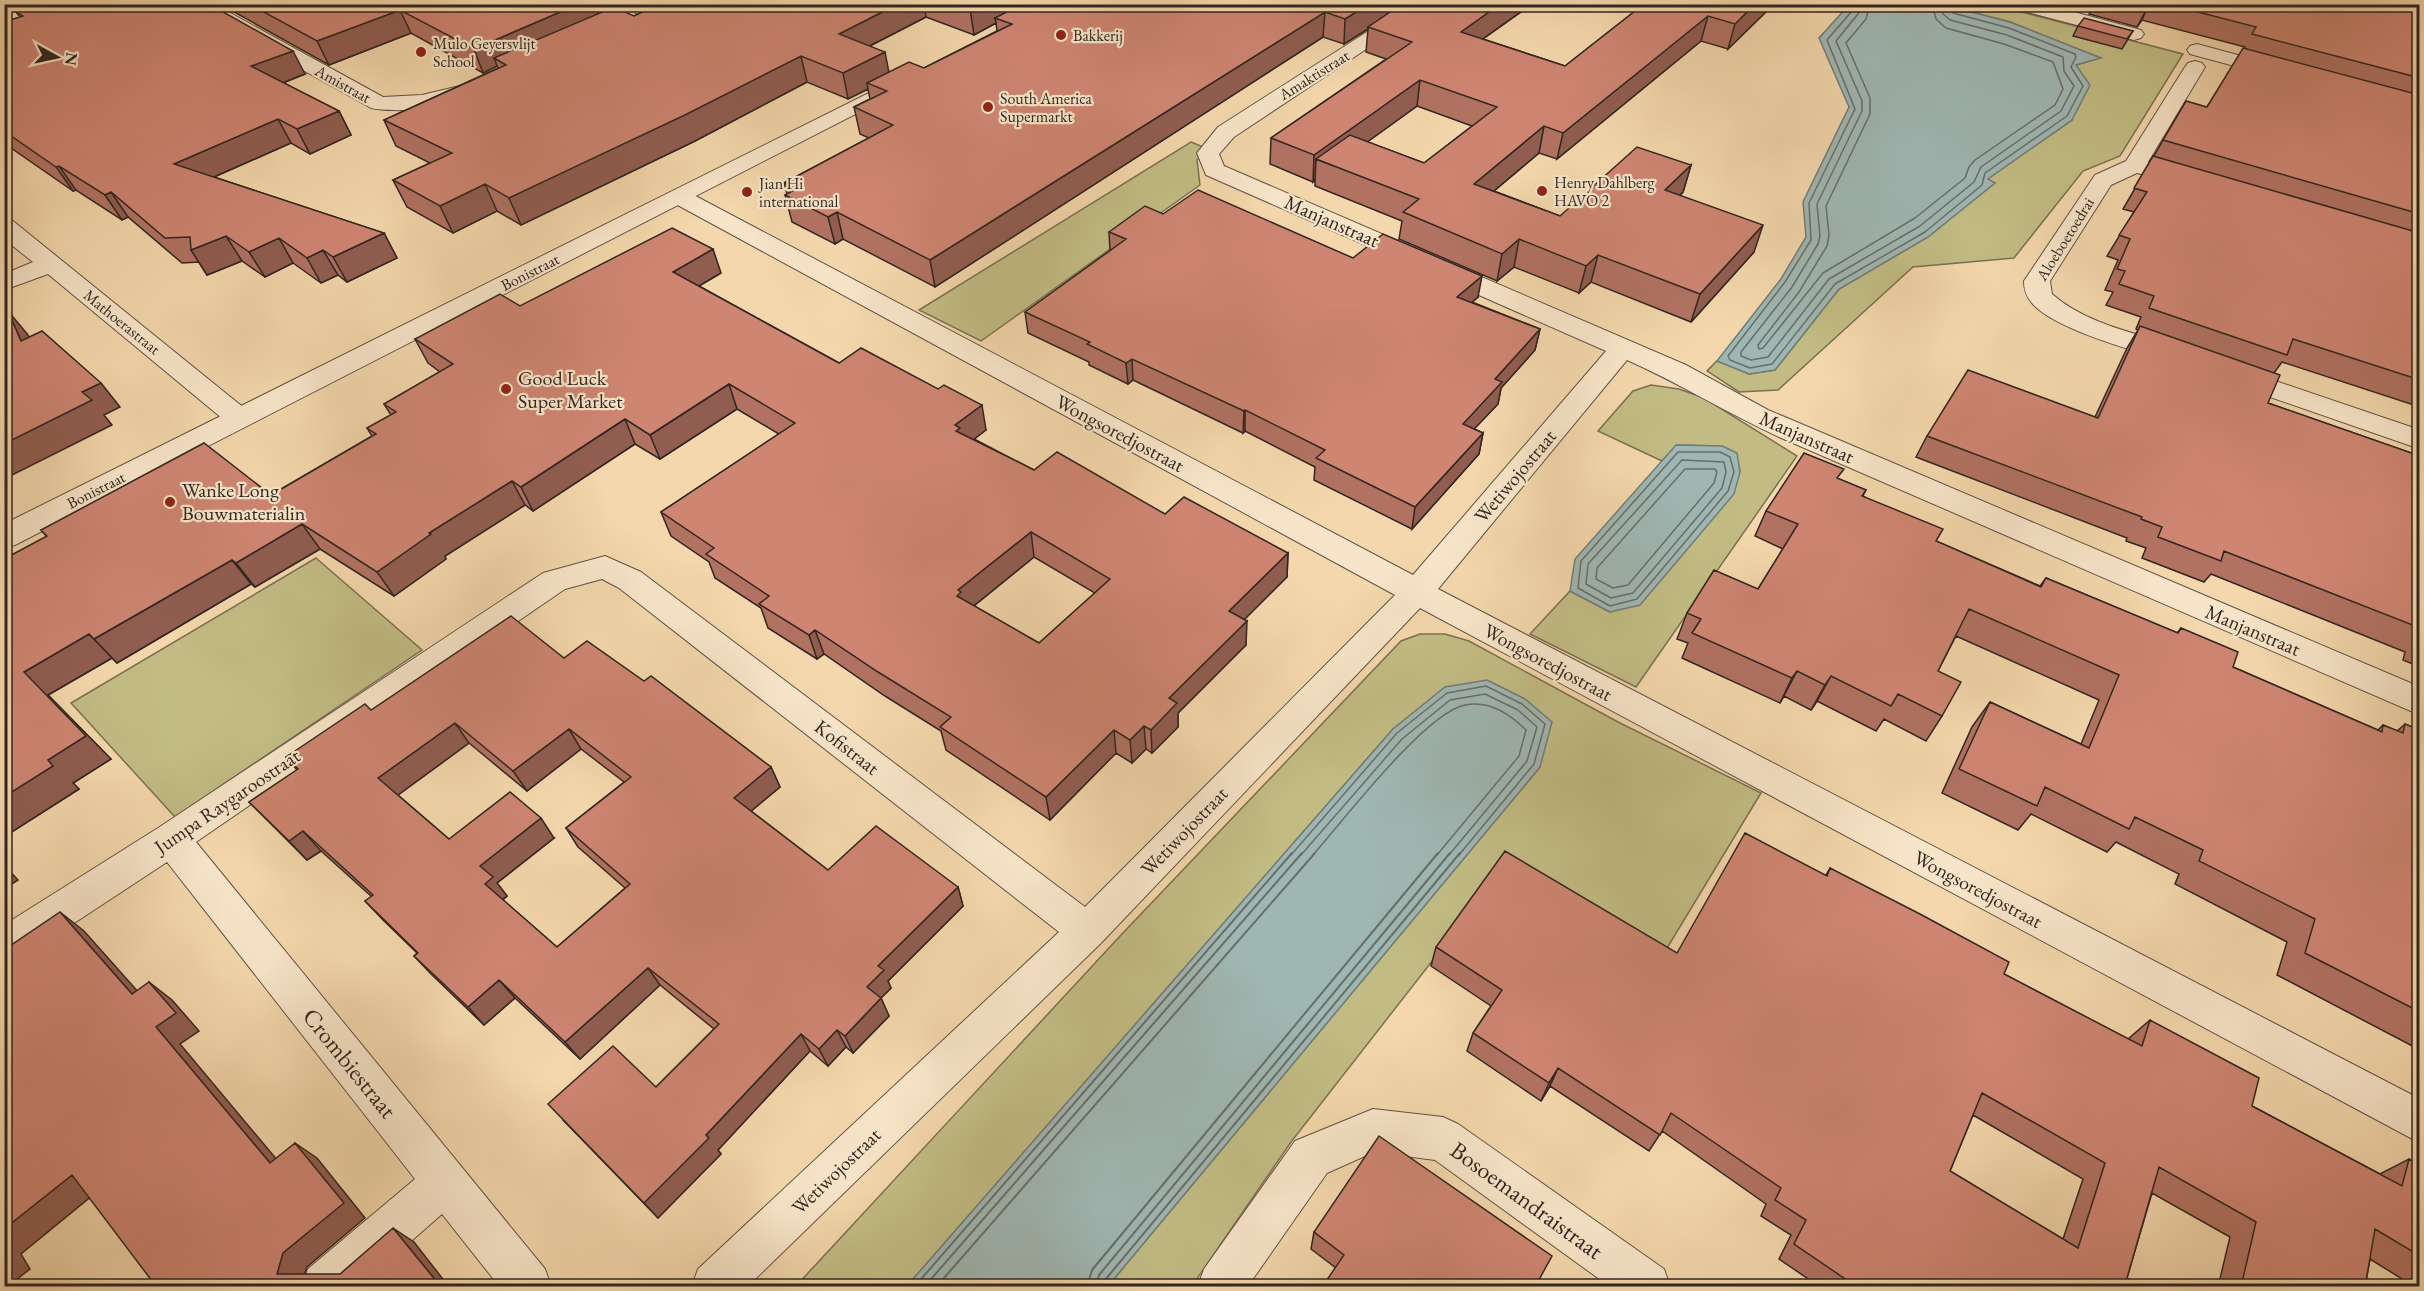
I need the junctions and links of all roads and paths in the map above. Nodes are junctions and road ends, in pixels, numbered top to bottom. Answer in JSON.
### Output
{"nodes":[{"id":1,"x":49,"y":4,"type":"edge"},
{"id":2,"x":199,"y":4,"type":"edge"},
{"id":3,"x":1425,"y":4,"type":"edge"},
{"id":4,"x":2019,"y":4,"type":"edge"},
{"id":5,"x":4,"y":19,"type":"edge"},
{"id":6,"x":2134,"y":34,"type":"edge"},
{"id":7,"x":931,"y":68,"type":"edge"},
{"id":8,"x":2297,"y":77,"type":"edge"},
{"id":9,"x":487,"y":81,"type":"edge"},
{"id":10,"x":1208,"y":153,"type":"joint"},
{"id":11,"x":2135,"y":166,"type":"junction"},
{"id":12,"x":2214,"y":187,"type":"edge"},
{"id":13,"x":680,"y":196,"type":"junction"},
{"id":14,"x":4,"y":226,"type":"edge"},
{"id":15,"x":51,"y":264,"type":"junction"},
{"id":16,"x":4,"y":283,"type":"edge"},
{"id":17,"x":1623,"y":348,"type":"junction"},
{"id":18,"x":238,"y":417,"type":"junction"},
{"id":19,"x":2420,"y":440,"type":"edge"},
{"id":20,"x":4,"y":537,"type":"edge"},
{"id":21,"x":604,"y":567,"type":"joint"},
{"id":22,"x":1417,"y":592,"type":"junction"},
{"id":23,"x":2420,"y":702,"type":"edge"},
{"id":24,"x":171,"y":839,"type":"junction"},
{"id":25,"x":1087,"y":931,"type":"junction"},
{"id":26,"x":4,"y":947,"type":"edge"},
{"id":27,"x":2420,"y":1122,"type":"edge"},
{"id":28,"x":445,"y":1182,"type":"junction"},
{"id":29,"x":325,"y":1287,"type":"edge"},
{"id":30,"x":528,"y":1287,"type":"edge"},
{"id":31,"x":715,"y":1287,"type":"edge"},
{"id":32,"x":1221,"y":1287,"type":"edge"},
{"id":33,"x":1647,"y":1287,"type":"edge"}],
"edges":[{"from":1,"to":5,"type":"street"},
{"from":2,"to":9,"type":"street","name":"Amistraat"},
{"from":3,"to":10,"type":"street","name":"Amaktistraat"},
{"from":4,"to":6,"type":"street"},
{"from":7,"to":13,"type":"street","name":"Bonistraat"},
{"from":8,"to":11,"type":"street"},
{"from":10,"to":17,"type":"street","name":"Manjanstraat"},
{"from":11,"to":12,"type":"street"},
{"from":11,"to":19,"type":"street","name":"Aloeboetoedrai"},
{"from":13,"to":18,"type":"street","name":"Bonistraat"},
{"from":13,"to":22,"type":"street","name":"Wongsoredjostraat"},
{"from":14,"to":15,"type":"street","name":"Mathoerastraat"},
{"from":15,"to":16,"type":"street"},
{"from":15,"to":18,"type":"street","name":"Mathoerastraat"},
{"from":17,"to":22,"type":"street","name":"Wetiwojostraat"},
{"from":17,"to":23,"type":"street","name":"Manjanstraat"},
{"from":18,"to":20,"type":"street","name":"Bonistraat"},
{"from":21,"to":24,"type":"street","name":"Jumpa Raygaroostraat"},
{"from":21,"to":25,"type":"street","name":"Kofistraat"},
{"from":22,"to":25,"type":"street","name":"Wetiwojostraat"},
{"from":22,"to":27,"type":"street","name":"Wongsoredjostraat"},
{"from":24,"to":26,"type":"street","name":"Jumpa Raygaroostraat"},
{"from":24,"to":28,"type":"street","name":"Crombiestraat"},
{"from":25,"to":31,"type":"street","name":"Wetiwojostraat"},
{"from":28,"to":29,"type":"street"},
{"from":28,"to":30,"type":"street","name":"Crombiestraat"},
{"from":32,"to":33,"type":"street","name":"Bosoemandraistraat"}]}
